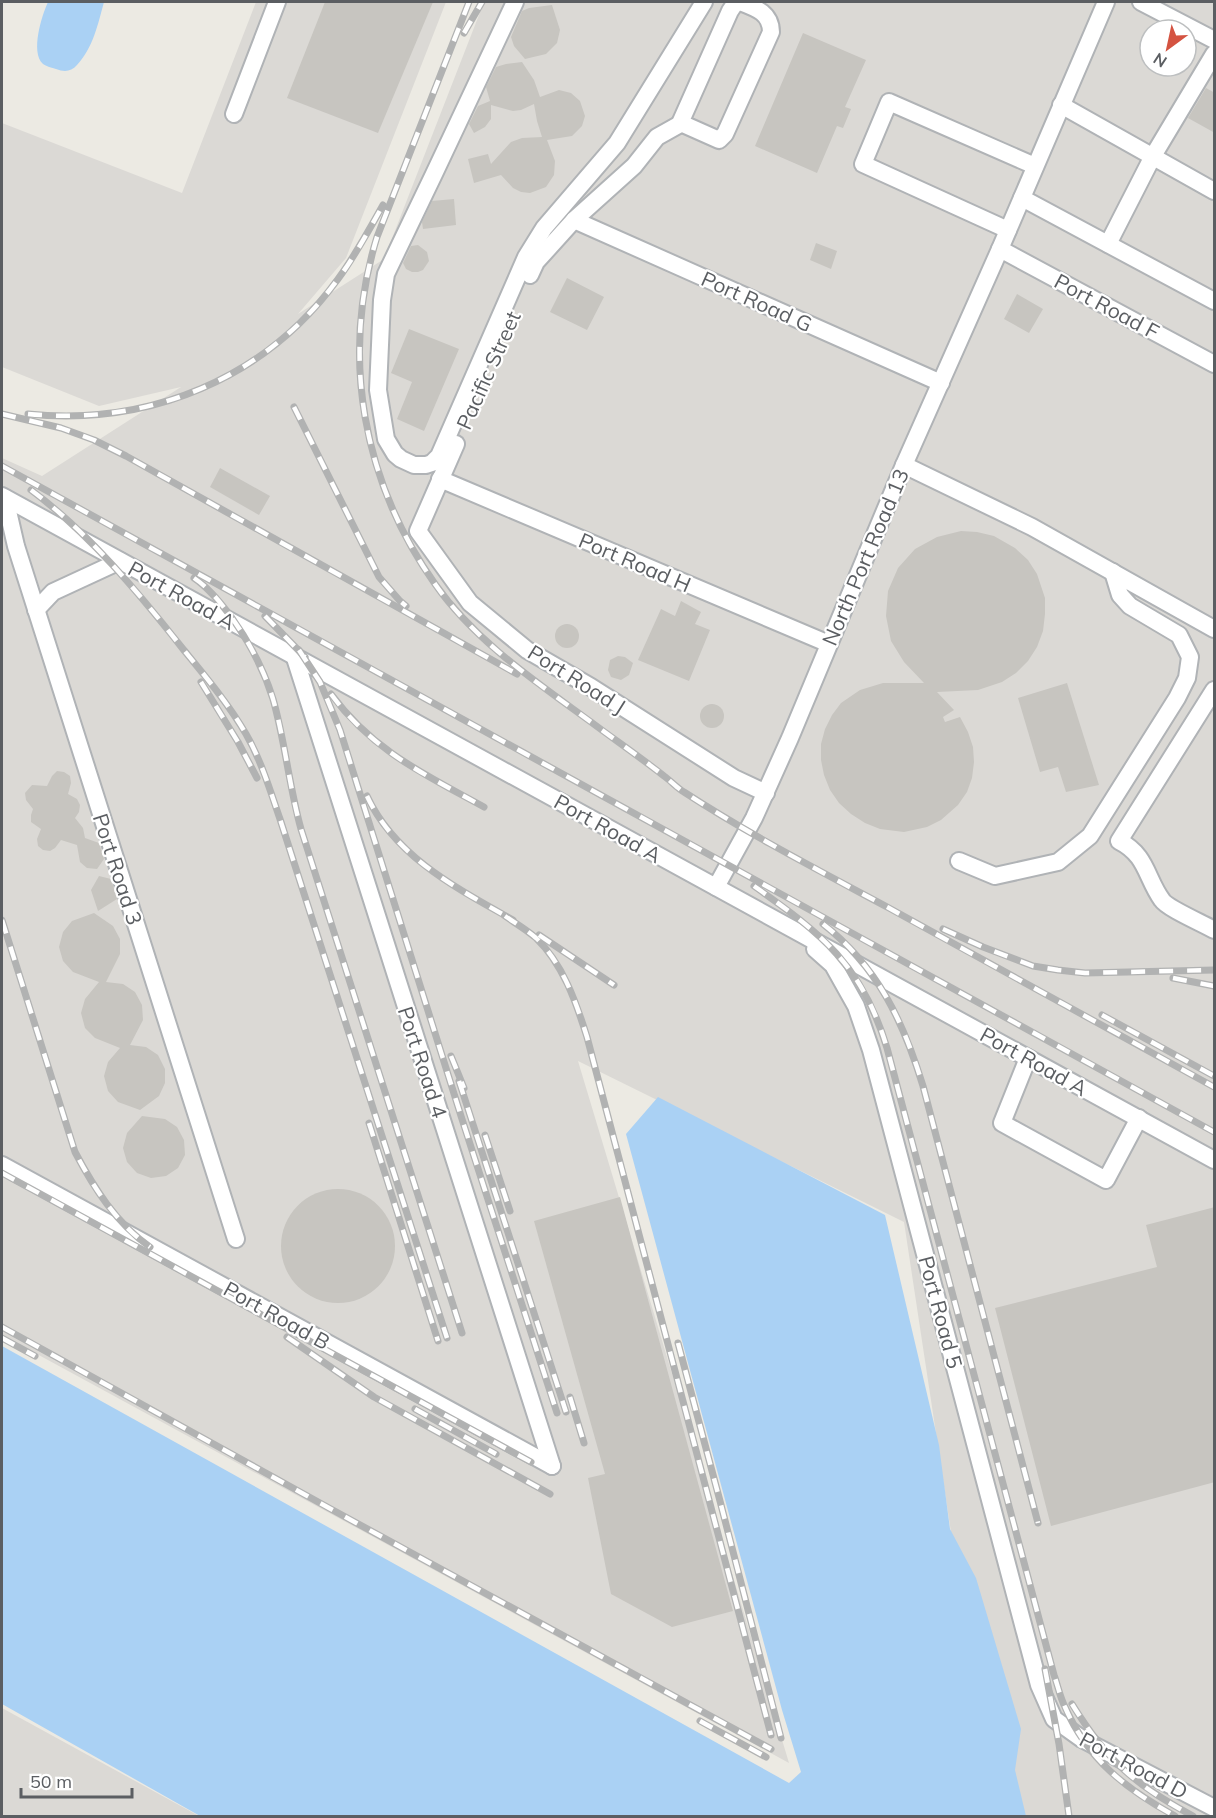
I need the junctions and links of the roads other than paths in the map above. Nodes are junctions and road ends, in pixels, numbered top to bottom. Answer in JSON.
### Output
{"nodes":[{"id":1,"x":277,"y":2,"type":"edge"},
{"id":2,"x":514,"y":2,"type":"edge"},
{"id":3,"x":704,"y":2,"type":"edge"},
{"id":4,"x":736,"y":2,"type":"edge"},
{"id":5,"x":740,"y":2,"type":"edge"},
{"id":6,"x":1106,"y":2,"type":"edge"},
{"id":7,"x":1141,"y":2,"type":"edge"},
{"id":8,"x":1215,"y":40,"type":"edge"},
{"id":9,"x":1215,"y":54,"type":"edge"},
{"id":10,"x":1061,"y":105,"type":"junction"},
{"id":11,"x":234,"y":114,"type":"dead end"},
{"id":12,"x":682,"y":123,"type":"junction"},
{"id":13,"x":1153,"y":156,"type":"junction"},
{"id":14,"x":1035,"y":166,"type":"junction"},
{"id":15,"x":1215,"y":191,"type":"edge"},
{"id":16,"x":1022,"y":198,"type":"junction"},
{"id":17,"x":574,"y":220,"type":"junction"},
{"id":18,"x":1008,"y":230,"type":"junction"},
{"id":19,"x":1108,"y":244,"type":"junction"},
{"id":20,"x":1000,"y":249,"type":"junction"},
{"id":21,"x":1215,"y":301,"type":"edge"},
{"id":22,"x":1215,"y":364,"type":"edge"},
{"id":23,"x":941,"y":383,"type":"junction"},
{"id":24,"x":904,"y":465,"type":"junction"},
{"id":25,"x":440,"y":479,"type":"junction"},
{"id":26,"x":3,"y":497,"type":"edge"},
{"id":27,"x":418,"y":531,"type":"joint"},
{"id":28,"x":120,"y":561,"type":"junction"},
{"id":29,"x":1113,"y":572,"type":"junction"},
{"id":30,"x":36,"y":610,"type":"junction"},
{"id":31,"x":1215,"y":629,"type":"edge"},
{"id":32,"x":829,"y":644,"type":"junction"},
{"id":33,"x":295,"y":658,"type":"junction"},
{"id":34,"x":1215,"y":690,"type":"edge"},
{"id":35,"x":766,"y":793,"type":"junction"},
{"id":36,"x":959,"y":861,"type":"dead end"},
{"id":37,"x":716,"y":887,"type":"junction"},
{"id":38,"x":789,"y":927,"type":"junction"},
{"id":39,"x":1215,"y":930,"type":"edge"},
{"id":40,"x":1028,"y":1058,"type":"junction"},
{"id":41,"x":1139,"y":1118,"type":"junction"},
{"id":42,"x":1215,"y":1160,"type":"edge"},
{"id":43,"x":2,"y":1165,"type":"edge"},
{"id":44,"x":236,"y":1239,"type":"dead end"},
{"id":45,"x":552,"y":1466,"type":"joint"},
{"id":46,"x":1054,"y":1719,"type":"joint"},
{"id":47,"x":1215,"y":1808,"type":"edge"}],
"edges":[{"from":1,"to":11,"type":"street"},
{"from":2,"to":3,"type":"street"},
{"from":4,"to":12,"type":"street"},
{"from":5,"to":12,"type":"street"},
{"from":6,"to":10,"type":"street","name":"North Port Road 13"},
{"from":7,"to":8,"type":"street"},
{"from":9,"to":13,"type":"street"},
{"from":10,"to":13,"type":"street"},
{"from":10,"to":14,"type":"street","name":"North Port Road 13"},
{"from":12,"to":17,"type":"street","name":"Pacific Street"},
{"from":13,"to":15,"type":"street"},
{"from":13,"to":19,"type":"street"},
{"from":14,"to":16,"type":"street","name":"North Port Road 13"},
{"from":14,"to":18,"type":"street"},
{"from":16,"to":18,"type":"street","name":"North Port Road 13"},
{"from":16,"to":19,"type":"street"},
{"from":17,"to":23,"type":"street","name":"Port Road G"},
{"from":17,"to":25,"type":"street","name":"Pacific Street"},
{"from":18,"to":20,"type":"street","name":"North Port Road 13"},
{"from":19,"to":21,"type":"street"},
{"from":20,"to":22,"type":"street","name":"Port Road F"},
{"from":20,"to":23,"type":"street","name":"North Port Road 13"},
{"from":23,"to":24,"type":"street","name":"North Port Road 13"},
{"from":24,"to":29,"type":"street"},
{"from":24,"to":32,"type":"street","name":"North Port Road 13"},
{"from":25,"to":27,"type":"street","name":"Pacific Street"},
{"from":25,"to":32,"type":"street","name":"Port Road H"},
{"from":26,"to":28,"type":"street","name":"Port Road A"},
{"from":26,"to":30,"type":"street","name":"Port Road 3"},
{"from":27,"to":35,"type":"street","name":"Port Road J"},
{"from":28,"to":30,"type":"street"},
{"from":28,"to":33,"type":"street","name":"Port Road A"},
{"from":29,"to":31,"type":"street"},
{"from":29,"to":36,"type":"street"},
{"from":30,"to":44,"type":"street","name":"Port Road 3"},
{"from":32,"to":35,"type":"street","name":"North Port Road 13"},
{"from":33,"to":37,"type":"street","name":"Port Road A"},
{"from":33,"to":45,"type":"street","name":"Port Road 4"},
{"from":34,"to":39,"type":"street"},
{"from":35,"to":37,"type":"street","name":"North Port Road 13"},
{"from":37,"to":38,"type":"street","name":"Port Road A"},
{"from":38,"to":40,"type":"street","name":"Port Road A"},
{"from":38,"to":46,"type":"street","name":"Port Road 5"},
{"from":40,"to":41,"type":"street","name":"Port Road A"},
{"from":40,"to":41,"type":"street"},
{"from":41,"to":42,"type":"street","name":"Port Road A"},
{"from":43,"to":45,"type":"street","name":"Port Road B"},
{"from":46,"to":47,"type":"street","name":"Port Road D"}]}
